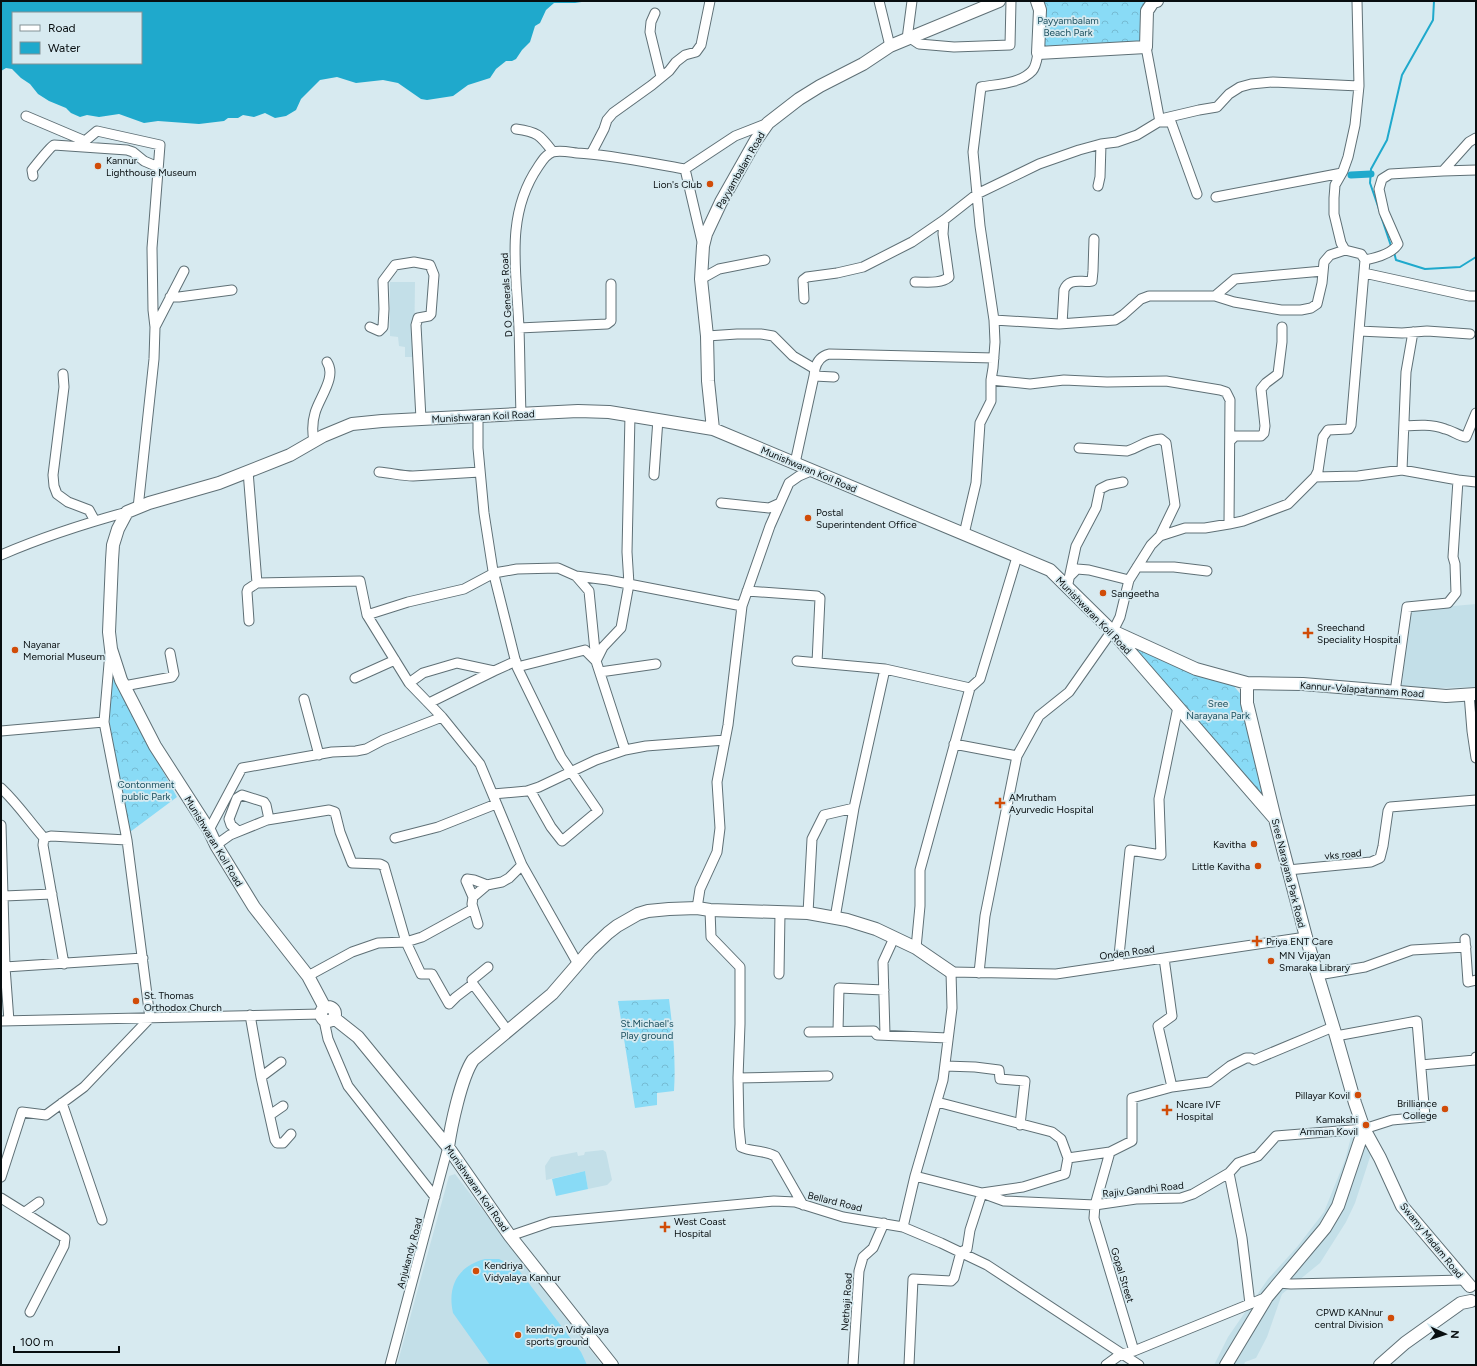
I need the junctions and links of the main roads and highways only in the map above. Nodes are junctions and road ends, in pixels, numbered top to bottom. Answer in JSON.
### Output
{"nodes":[{"id":1,"x":999,"y":1,"type":"edge"},
{"id":2,"x":1037,"y":1,"type":"edge"},
{"id":3,"x":1157,"y":1,"type":"edge"},
{"id":4,"x":713,"y":429,"type":"junction"},
{"id":5,"x":1112,"y":631,"type":"junction"},
{"id":6,"x":1247,"y":683,"type":"junction"},
{"id":7,"x":1473,"y":694,"type":"edge"},
{"id":8,"x":1275,"y":819,"type":"junction"},
{"id":9,"x":951,"y":972,"type":"road end"},
{"id":10,"x":1364,"y":1130,"type":"junction"},
{"id":11,"x":448,"y":1147,"type":"junction"},
{"id":12,"x":1469,"y":1293,"type":"edge"},
{"id":13,"x":612,"y":1365,"type":"edge"},
{"id":14,"x":1226,"y":1365,"type":"edge"},
{"id":15,"x":1380,"y":1365,"type":"edge"}],
"edges":[{"from":1,"to":4,"type":"main road","name":"Payyambalam Road"},
{"from":2,"to":3,"type":"main road"},
{"from":4,"to":5,"type":"main road","name":"Munishwaran Koil Road"},
{"from":4,"to":11,"type":"main road","name":"Munishwaran Koil Road"},
{"from":5,"to":6,"type":"main road","name":"Kannur-Valapatannam Road"},
{"from":5,"to":8,"type":"main road","name":"Munishwaran Koil Road"},
{"from":6,"to":7,"type":"main road","name":"Kannur-Valapatannam Road"},
{"from":6,"to":8,"type":"main road","name":"Sree Narayana Park Road"},
{"from":8,"to":10,"type":"main road","name":"Sree Narayana Park Road"},
{"from":9,"to":11,"type":"main road"},
{"from":10,"to":12,"type":"main road","name":"Swamy Madam Road"},
{"from":10,"to":14,"type":"main road"},
{"from":11,"to":13,"type":"main road","name":"Munishwaran Koil Road"},
{"from":12,"to":15,"type":"main road"}]}
